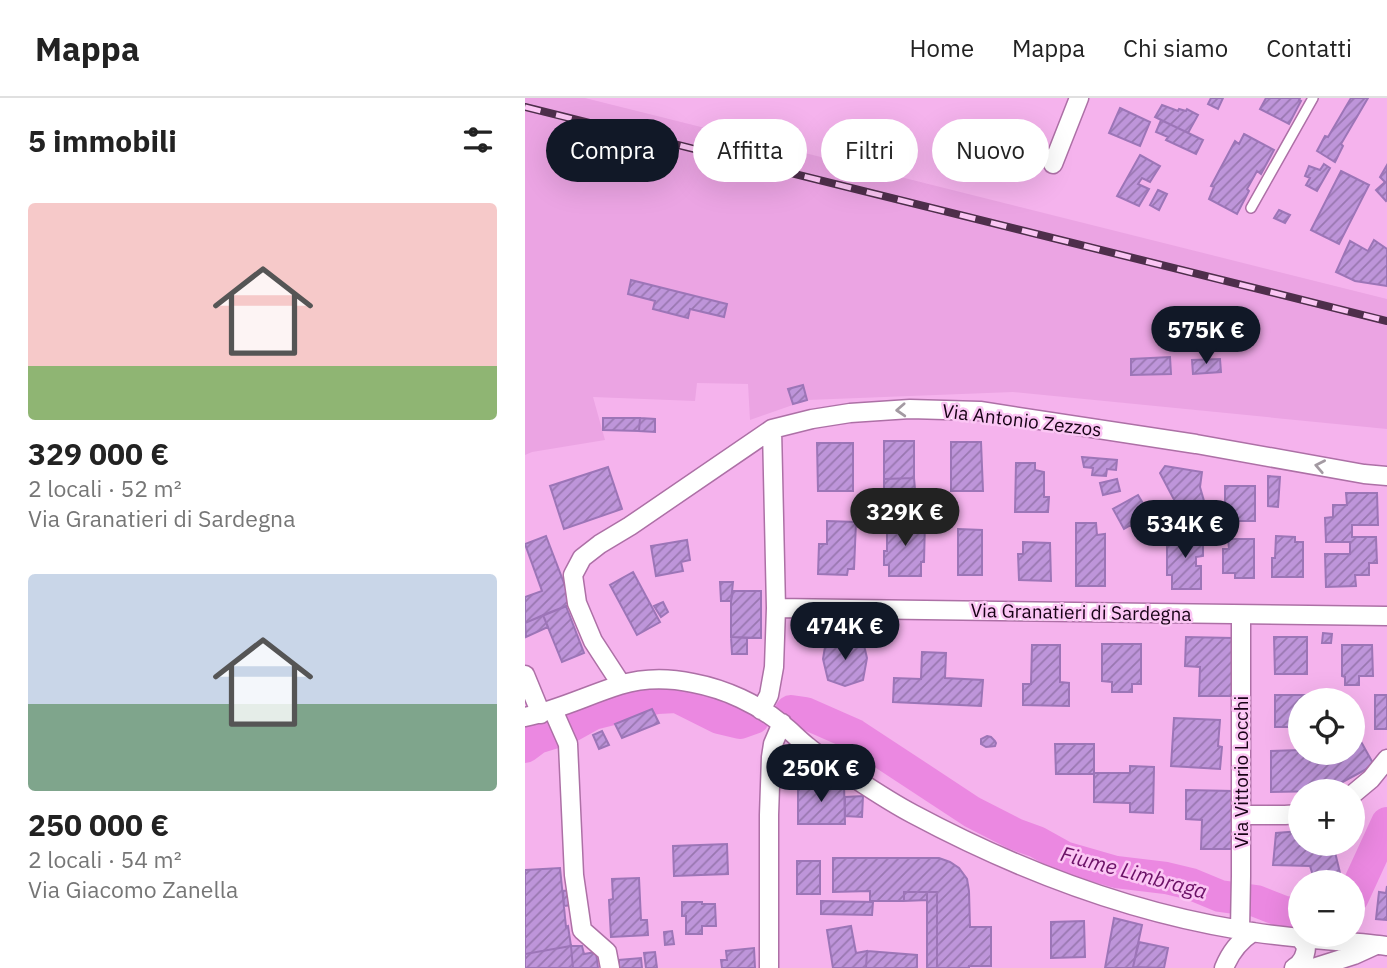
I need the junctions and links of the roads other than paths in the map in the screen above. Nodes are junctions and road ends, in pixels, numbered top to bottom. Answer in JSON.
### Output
{"nodes":[{"id":1,"x":1079,"y":98,"type":"edge"},
{"id":2,"x":1313,"y":98,"type":"edge"},
{"id":3,"x":1053,"y":164,"type":"dead end"},
{"id":4,"x":1251,"y":208,"type":"dead end"},
{"id":5,"x":772,"y":429,"type":"junction"},
{"id":6,"x":1387,"y":476,"type":"edge"},
{"id":7,"x":776,"y":608,"type":"junction"},
{"id":8,"x":1241,"y":615,"type":"junction"},
{"id":9,"x":1387,"y":617,"type":"edge"},
{"id":10,"x":525,"y":675,"type":"edge"},
{"id":11,"x":621,"y":684,"type":"junction"},
{"id":12,"x":761,"y":710,"type":"junction"},
{"id":13,"x":545,"y":715,"type":"edge"},
{"id":14,"x":782,"y":723,"type":"junction"},
{"id":15,"x":1387,"y":759,"type":"edge"},
{"id":16,"x":1365,"y":784,"type":"edge"},
{"id":17,"x":1288,"y":814,"type":"edge"},
{"id":18,"x":1241,"y":815,"type":"junction"},
{"id":19,"x":1239,"y":927,"type":"junction"},
{"id":20,"x":1288,"y":937,"type":"edge"},
{"id":21,"x":1382,"y":945,"type":"edge"},
{"id":22,"x":1306,"y":947,"type":"edge"},
{"id":23,"x":1225,"y":965,"type":"edge"},
{"id":24,"x":610,"y":968,"type":"edge"},
{"id":25,"x":769,"y":968,"type":"edge"},
{"id":26,"x":1293,"y":968,"type":"edge"},
{"id":27,"x":1314,"y":968,"type":"edge"}],
"edges":[{"from":1,"to":3,"type":"street"},
{"from":2,"to":4,"type":"lane"},
{"from":6,"to":5,"type":"street","name":"Via Antonio Zezzos","one_way":true},
{"from":5,"to":7,"type":"street"},
{"from":5,"to":11,"type":"street","name":"Via Antonio Zezzos"},
{"from":7,"to":8,"type":"street","name":"Via Granatieri di Sardegna"},
{"from":7,"to":12,"type":"street"},
{"from":8,"to":9,"type":"street","name":"Via Granatieri di Sardegna"},
{"from":8,"to":18,"type":"street","name":"Via Vittorio Locchi"},
{"from":10,"to":13,"type":"street"},
{"from":11,"to":12,"type":"street"},
{"from":11,"to":13,"type":"street"},
{"from":12,"to":14,"type":"street"},
{"from":13,"to":24,"type":"street"},
{"from":14,"to":19,"type":"street"},
{"from":14,"to":25,"type":"street"},
{"from":15,"to":16,"type":"street"},
{"from":17,"to":18,"type":"street"},
{"from":18,"to":19,"type":"street","name":"Via Vittorio Locchi"},
{"from":19,"to":20,"type":"street"},
{"from":19,"to":23,"type":"street","name":"Via Vittorio Locchi"},
{"from":21,"to":27,"type":"street"},
{"from":22,"to":26,"type":"street"}]}
